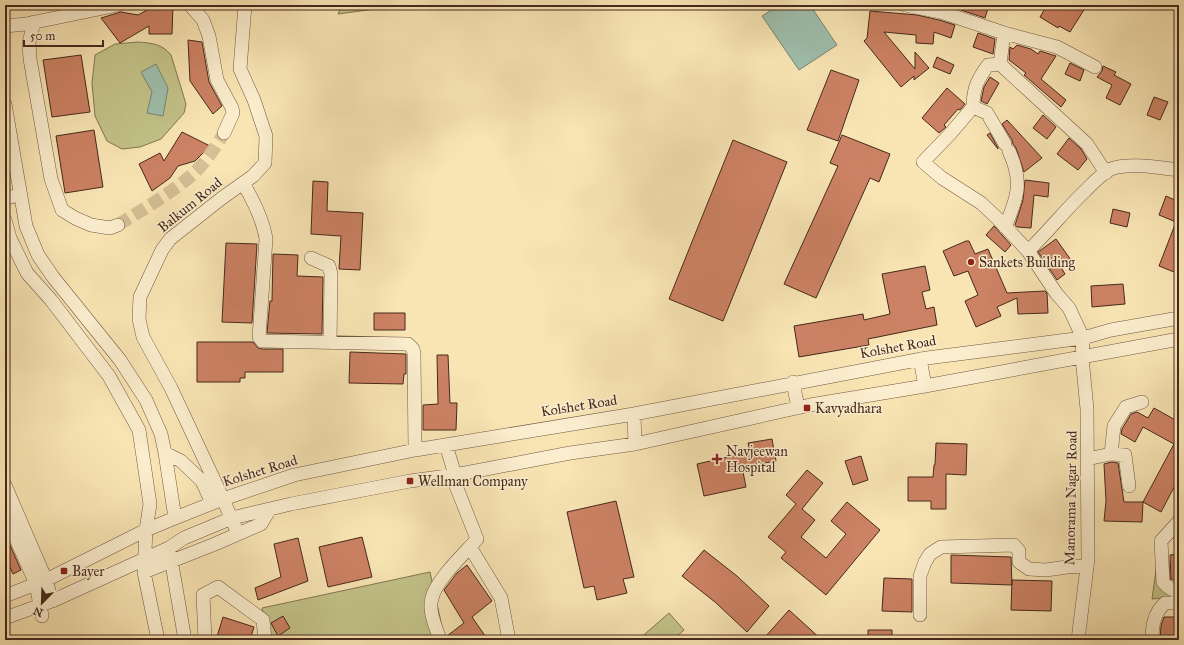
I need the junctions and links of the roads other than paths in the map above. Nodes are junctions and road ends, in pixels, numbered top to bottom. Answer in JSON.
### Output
{"nodes":[{"id":1,"x":118,"y":5,"type":"edge"},
{"id":2,"x":190,"y":5,"type":"edge"},
{"id":3,"x":244,"y":5,"type":"edge"},
{"id":4,"x":905,"y":5,"type":"edge"},
{"id":5,"x":5,"y":18,"type":"edge"},
{"id":6,"x":34,"y":22,"type":"junction"},
{"id":7,"x":5,"y":26,"type":"edge"},
{"id":8,"x":1004,"y":33,"type":"junction"},
{"id":9,"x":1000,"y":64,"type":"junction"},
{"id":10,"x":1096,"y":67,"type":"dead end"},
{"id":11,"x":5,"y":104,"type":"edge"},
{"id":12,"x":973,"y":106,"type":"junction"},
{"id":13,"x":224,"y":133,"type":"tunnel mouth"},
{"id":14,"x":1179,"y":170,"type":"edge"},
{"id":15,"x":11,"y":173,"type":"edge"},
{"id":16,"x":1106,"y":173,"type":"junction"},
{"id":17,"x":243,"y":183,"type":"junction"},
{"id":18,"x":20,"y":195,"type":"junction"},
{"id":19,"x":5,"y":198,"type":"edge"},
{"id":20,"x":5,"y":220,"type":"edge"},
{"id":21,"x":118,"y":225,"type":"tunnel mouth"},
{"id":22,"x":1005,"y":227,"type":"junction"},
{"id":23,"x":1028,"y":251,"type":"junction"},
{"id":24,"x":311,"y":258,"type":"dead end"},
{"id":25,"x":1179,"y":318,"type":"edge"},
{"id":26,"x":1083,"y":338,"type":"junction"},
{"id":27,"x":1179,"y":339,"type":"edge"},
{"id":28,"x":330,"y":343,"type":"junction"},
{"id":29,"x":1082,"y":357,"type":"junction"},
{"id":30,"x":920,"y":359,"type":"junction"},
{"id":31,"x":793,"y":382,"type":"junction"},
{"id":32,"x":925,"y":386,"type":"junction"},
{"id":33,"x":1142,"y":402,"type":"dead end"},
{"id":34,"x":798,"y":408,"type":"junction"},
{"id":35,"x":634,"y":414,"type":"junction"},
{"id":36,"x":635,"y":444,"type":"junction"},
{"id":37,"x":446,"y":445,"type":"junction"},
{"id":38,"x":415,"y":450,"type":"junction"},
{"id":39,"x":166,"y":453,"type":"junction"},
{"id":40,"x":1111,"y":454,"type":"junction"},
{"id":41,"x":1087,"y":458,"type":"junction"},
{"id":42,"x":455,"y":475,"type":"junction"},
{"id":43,"x":5,"y":485,"type":"edge"},
{"id":44,"x":1129,"y":486,"type":"dead end"},
{"id":45,"x":218,"y":501,"type":"junction"},
{"id":46,"x":270,"y":509,"type":"junction"},
{"id":47,"x":5,"y":514,"type":"edge"},
{"id":48,"x":175,"y":518,"type":"junction"},
{"id":49,"x":232,"y":518,"type":"junction"},
{"id":50,"x":1179,"y":521,"type":"edge"},
{"id":51,"x":146,"y":530,"type":"junction"},
{"id":52,"x":238,"y":534,"type":"junction"},
{"id":53,"x":21,"y":537,"type":"junction"},
{"id":54,"x":470,"y":547,"type":"junction"},
{"id":55,"x":169,"y":548,"type":"junction"},
{"id":56,"x":144,"y":558,"type":"junction"},
{"id":57,"x":173,"y":562,"type":"junction"},
{"id":58,"x":1087,"y":566,"type":"junction"},
{"id":59,"x":144,"y":572,"type":"junction"},
{"id":60,"x":41,"y":582,"type":"junction"},
{"id":61,"x":1179,"y":591,"type":"edge"},
{"id":62,"x":5,"y":596,"type":"edge"},
{"id":63,"x":1179,"y":602,"type":"edge"},
{"id":64,"x":45,"y":607,"type":"junction"},
{"id":65,"x":920,"y":615,"type":"dead end"},
{"id":66,"x":5,"y":618,"type":"edge"},
{"id":67,"x":158,"y":640,"type":"edge"},
{"id":68,"x":185,"y":640,"type":"edge"},
{"id":69,"x":205,"y":640,"type":"edge"},
{"id":70,"x":265,"y":640,"type":"edge"},
{"id":71,"x":440,"y":640,"type":"edge"},
{"id":72,"x":509,"y":640,"type":"edge"},
{"id":73,"x":1078,"y":640,"type":"edge"},
{"id":74,"x":1152,"y":640,"type":"edge"}],
"edges":[{"from":1,"to":6,"type":"street"},
{"from":2,"to":13,"type":"street"},
{"from":3,"to":17,"type":"street","name":"Balkum Road"},
{"from":4,"to":8,"type":"street"},
{"from":5,"to":6,"type":"street"},
{"from":6,"to":7,"type":"street"},
{"from":6,"to":21,"type":"street"},
{"from":8,"to":9,"type":"street"},
{"from":8,"to":10,"type":"street"},
{"from":9,"to":12,"type":"street"},
{"from":9,"to":16,"type":"street"},
{"from":11,"to":15,"type":"street"},
{"from":12,"to":22,"type":"street"},
{"from":12,"to":22,"type":"street"},
{"from":14,"to":16,"type":"street"},
{"from":15,"to":18,"type":"street"},
{"from":16,"to":23,"type":"street"},
{"from":17,"to":28,"type":"street"},
{"from":17,"to":45,"type":"street","name":"Balkum Road"},
{"from":18,"to":19,"type":"street"},
{"from":18,"to":39,"type":"street"},
{"from":20,"to":51,"type":"street"},
{"from":22,"to":23,"type":"street"},
{"from":23,"to":26,"type":"street"},
{"from":24,"to":28,"type":"street"},
{"from":25,"to":26,"type":"street","name":"Kolshet Road"},
{"from":26,"to":29,"type":"street","name":"Manorama Nagar Road"},
{"from":26,"to":30,"type":"street","name":"Kolshet Road"},
{"from":27,"to":29,"type":"street"},
{"from":28,"to":38,"type":"street"},
{"from":29,"to":32,"type":"street"},
{"from":29,"to":41,"type":"street","name":"Manorama Nagar Road"},
{"from":30,"to":31,"type":"street","name":"Kolshet Road"},
{"from":30,"to":32,"type":"street"},
{"from":31,"to":34,"type":"street"},
{"from":31,"to":35,"type":"street","name":"Kolshet Road"},
{"from":32,"to":34,"type":"street"},
{"from":33,"to":40,"type":"street"},
{"from":34,"to":36,"type":"street"},
{"from":35,"to":36,"type":"street"},
{"from":35,"to":37,"type":"street","name":"Kolshet Road"},
{"from":36,"to":42,"type":"street"},
{"from":37,"to":38,"type":"street","name":"Kolshet Road"},
{"from":37,"to":42,"type":"street"},
{"from":38,"to":45,"type":"street","name":"Kolshet Road"},
{"from":39,"to":45,"type":"street"},
{"from":39,"to":48,"type":"street"},
{"from":40,"to":41,"type":"street"},
{"from":40,"to":44,"type":"street"},
{"from":41,"to":58,"type":"street","name":"Manorama Nagar Road"},
{"from":42,"to":46,"type":"street"},
{"from":42,"to":54,"type":"street"},
{"from":43,"to":53,"type":"street"},
{"from":45,"to":48,"type":"street","name":"Kolshet Road"},
{"from":45,"to":49,"type":"street","name":"Balkum Road"},
{"from":46,"to":49,"type":"street"},
{"from":46,"to":52,"type":"street"},
{"from":47,"to":53,"type":"street"},
{"from":48,"to":51,"type":"street","name":"Kolshet Road"},
{"from":49,"to":52,"type":"street","name":"Balkum Road"},
{"from":49,"to":55,"type":"street"},
{"from":50,"to":61,"type":"street"},
{"from":51,"to":56,"type":"street"},
{"from":51,"to":60,"type":"street","name":"Kolshet Road"},
{"from":52,"to":57,"type":"street"},
{"from":53,"to":60,"type":"street"},
{"from":54,"to":71,"type":"street"},
{"from":54,"to":72,"type":"street"},
{"from":55,"to":56,"type":"street"},
{"from":55,"to":57,"type":"street"},
{"from":56,"to":59,"type":"street"},
{"from":56,"to":64,"type":"street"},
{"from":57,"to":59,"type":"street"},
{"from":57,"to":68,"type":"street"},
{"from":58,"to":65,"type":"street"},
{"from":58,"to":73,"type":"street","name":"Manorama Nagar Road"},
{"from":59,"to":67,"type":"street"},
{"from":60,"to":62,"type":"street","name":"Kolshet Road"},
{"from":60,"to":64,"type":"street"},
{"from":63,"to":74,"type":"street"},
{"from":64,"to":66,"type":"street"},
{"from":69,"to":70,"type":"street"}]}
